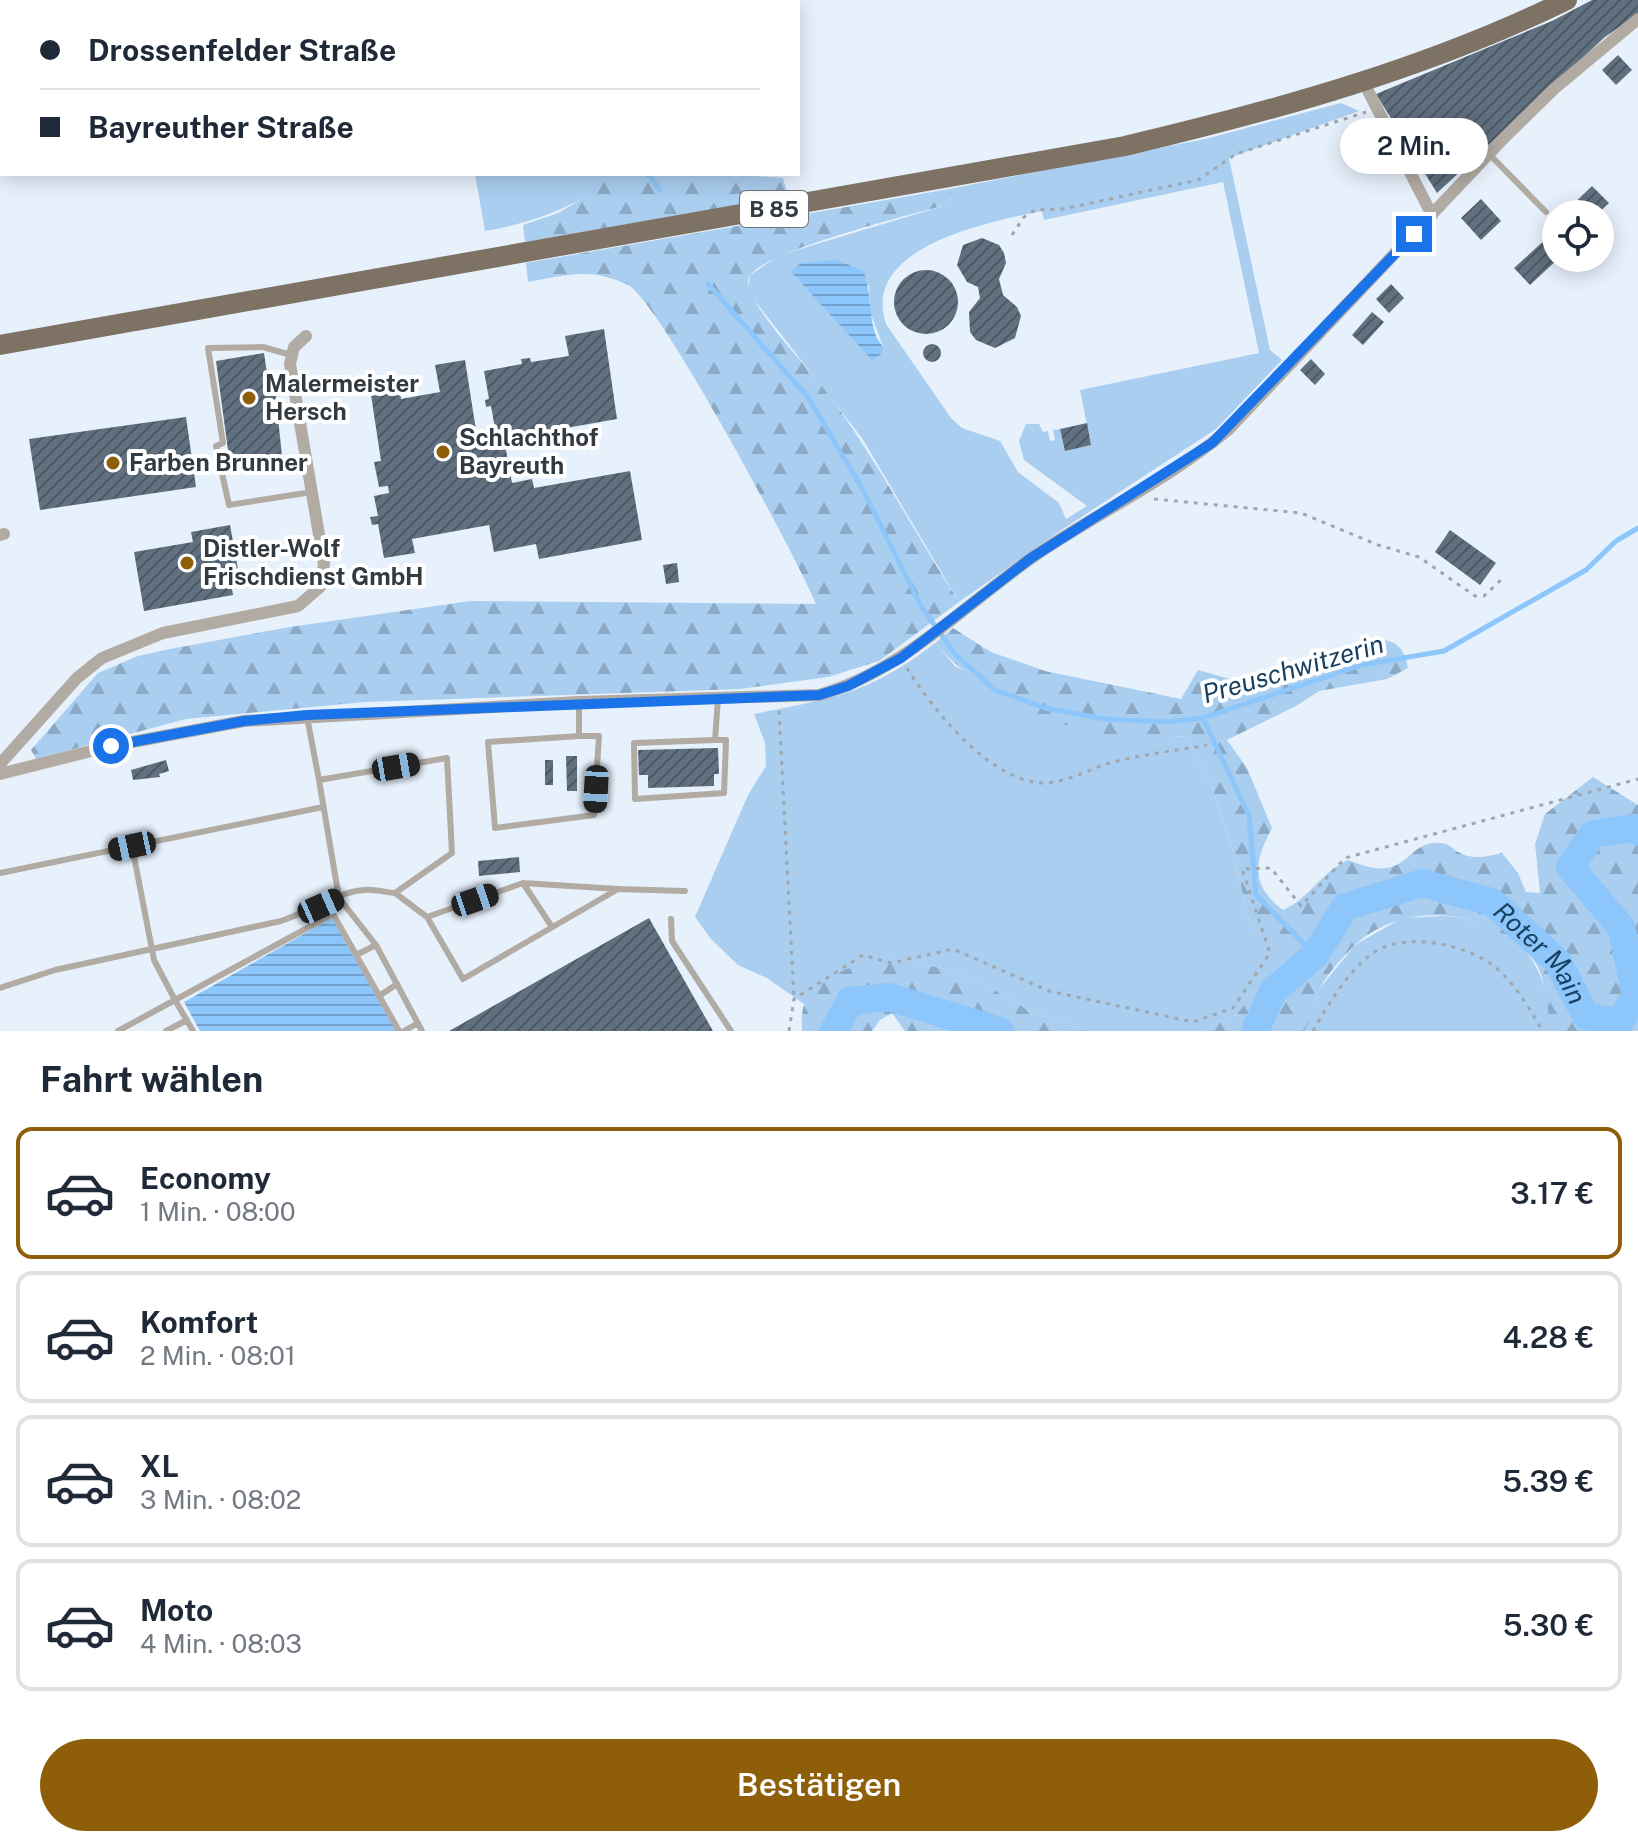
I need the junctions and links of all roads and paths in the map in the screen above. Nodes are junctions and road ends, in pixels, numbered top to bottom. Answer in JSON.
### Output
{"nodes":[{"id":1,"x":1567,"y":0,"type":"edge"},
{"id":2,"x":1638,"y":19,"type":"edge"},
{"id":3,"x":1364,"y":83,"type":"junction"},
{"id":4,"x":1375,"y":108,"type":"junction"},
{"id":5,"x":1489,"y":154,"type":"junction"},
{"id":6,"x":1542,"y":208,"type":"edge"},
{"id":7,"x":1432,"y":215,"type":"junction"},
{"id":8,"x":1012,"y":235,"type":"dead end"},
{"id":9,"x":306,"y":336,"type":"dead end"},
{"id":10,"x":0,"y":345,"type":"edge"},
{"id":11,"x":291,"y":355,"type":"junction"},
{"id":12,"x":312,"y":492,"type":"junction"},
{"id":13,"x":1136,"y":492,"type":"junction"},
{"id":14,"x":1502,"y":579,"type":"dead end"},
{"id":15,"x":905,"y":656,"type":"junction"},
{"id":16,"x":778,"y":696,"type":"junction"},
{"id":17,"x":718,"y":698,"type":"junction"},
{"id":18,"x":579,"y":702,"type":"junction"},
{"id":19,"x":307,"y":715,"type":"junction"},
{"id":20,"x":579,"y":736,"type":"junction"},
{"id":21,"x":715,"y":740,"type":"junction"},
{"id":22,"x":1207,"y":745,"type":"dead end"},
{"id":23,"x":0,"y":764,"type":"edge"},
{"id":24,"x":0,"y":774,"type":"edge"},
{"id":25,"x":1638,"y":779,"type":"edge"},
{"id":26,"x":319,"y":780,"type":"junction"},
{"id":27,"x":323,"y":807,"type":"junction"},
{"id":28,"x":132,"y":846,"type":"junction"},
{"id":29,"x":0,"y":873,"type":"edge"},
{"id":30,"x":523,"y":883,"type":"junction"},
{"id":31,"x":618,"y":889,"type":"junction"},
{"id":32,"x":685,"y":891,"type":"dead end"},
{"id":33,"x":395,"y":893,"type":"junction"},
{"id":34,"x":339,"y":898,"type":"junction"},
{"id":35,"x":427,"y":917,"type":"junction"},
{"id":36,"x":671,"y":919,"type":"dead end"},
{"id":37,"x":552,"y":927,"type":"junction"},
{"id":38,"x":376,"y":945,"type":"junction"},
{"id":39,"x":152,"y":947,"type":"junction"},
{"id":40,"x":356,"y":955,"type":"junction"},
{"id":41,"x":397,"y":984,"type":"junction"},
{"id":42,"x":0,"y":988,"type":"edge"},
{"id":43,"x":379,"y":996,"type":"junction"},
{"id":44,"x":794,"y":999,"type":"junction"},
{"id":45,"x":175,"y":1000,"type":"junction"},
{"id":46,"x":187,"y":1020,"type":"junction"},
{"id":47,"x":418,"y":1023,"type":"junction"},
{"id":48,"x":118,"y":1031,"type":"edge"},
{"id":49,"x":166,"y":1031,"type":"edge"},
{"id":50,"x":193,"y":1031,"type":"edge"},
{"id":51,"x":401,"y":1031,"type":"edge"},
{"id":52,"x":422,"y":1031,"type":"edge"},
{"id":53,"x":731,"y":1031,"type":"edge"},
{"id":54,"x":789,"y":1031,"type":"edge"},
{"id":55,"x":1313,"y":1031,"type":"edge"},
{"id":56,"x":1543,"y":1031,"type":"edge"}],
"edges":[{"from":1,"to":3,"type":"main road","number":"B 85"},
{"from":2,"to":5,"type":"street"},
{"from":3,"to":4,"type":"street"},
{"from":3,"to":10,"type":"main road","number":"B 85"},
{"from":4,"to":7,"type":"street"},
{"from":4,"to":8,"type":"path"},
{"from":5,"to":6,"type":"lane"},
{"from":5,"to":7,"type":"street"},
{"from":7,"to":13,"type":"street"},
{"from":9,"to":11,"type":"street"},
{"from":11,"to":12,"type":"street"},
{"from":11,"to":12,"type":"lane"},
{"from":12,"to":23,"type":"street"},
{"from":13,"to":14,"type":"path"},
{"from":13,"to":15,"type":"street"},
{"from":15,"to":16,"type":"street"},
{"from":15,"to":22,"type":"path"},
{"from":16,"to":17,"type":"street"},
{"from":16,"to":44,"type":"path"},
{"from":17,"to":18,"type":"street"},
{"from":17,"to":21,"type":"lane"},
{"from":18,"to":19,"type":"street"},
{"from":18,"to":20,"type":"lane"},
{"from":19,"to":24,"type":"street"},
{"from":19,"to":26,"type":"lane"},
{"from":20,"to":20,"type":"lane"},
{"from":21,"to":21,"type":"lane"},
{"from":25,"to":44,"type":"path"},
{"from":26,"to":27,"type":"lane"},
{"from":26,"to":33,"type":"lane"},
{"from":27,"to":28,"type":"lane"},
{"from":27,"to":34,"type":"lane"},
{"from":28,"to":29,"type":"lane"},
{"from":28,"to":39,"type":"lane"},
{"from":30,"to":31,"type":"lane"},
{"from":30,"to":35,"type":"lane"},
{"from":30,"to":37,"type":"lane"},
{"from":31,"to":32,"type":"lane"},
{"from":31,"to":37,"type":"lane"},
{"from":33,"to":34,"type":"lane"},
{"from":33,"to":35,"type":"lane"},
{"from":34,"to":38,"type":"lane"},
{"from":34,"to":39,"type":"lane"},
{"from":35,"to":37,"type":"lane"},
{"from":36,"to":53,"type":"lane"},
{"from":38,"to":40,"type":"lane"},
{"from":38,"to":41,"type":"lane"},
{"from":39,"to":42,"type":"lane"},
{"from":39,"to":45,"type":"lane"},
{"from":40,"to":43,"type":"lane"},
{"from":40,"to":45,"type":"lane"},
{"from":41,"to":43,"type":"lane"},
{"from":41,"to":47,"type":"lane"},
{"from":43,"to":51,"type":"lane"},
{"from":44,"to":54,"type":"path"},
{"from":45,"to":46,"type":"lane"},
{"from":45,"to":48,"type":"lane"},
{"from":46,"to":49,"type":"lane"},
{"from":46,"to":50,"type":"lane"},
{"from":47,"to":51,"type":"lane"},
{"from":47,"to":52,"type":"lane"},
{"from":55,"to":56,"type":"path"}]}
